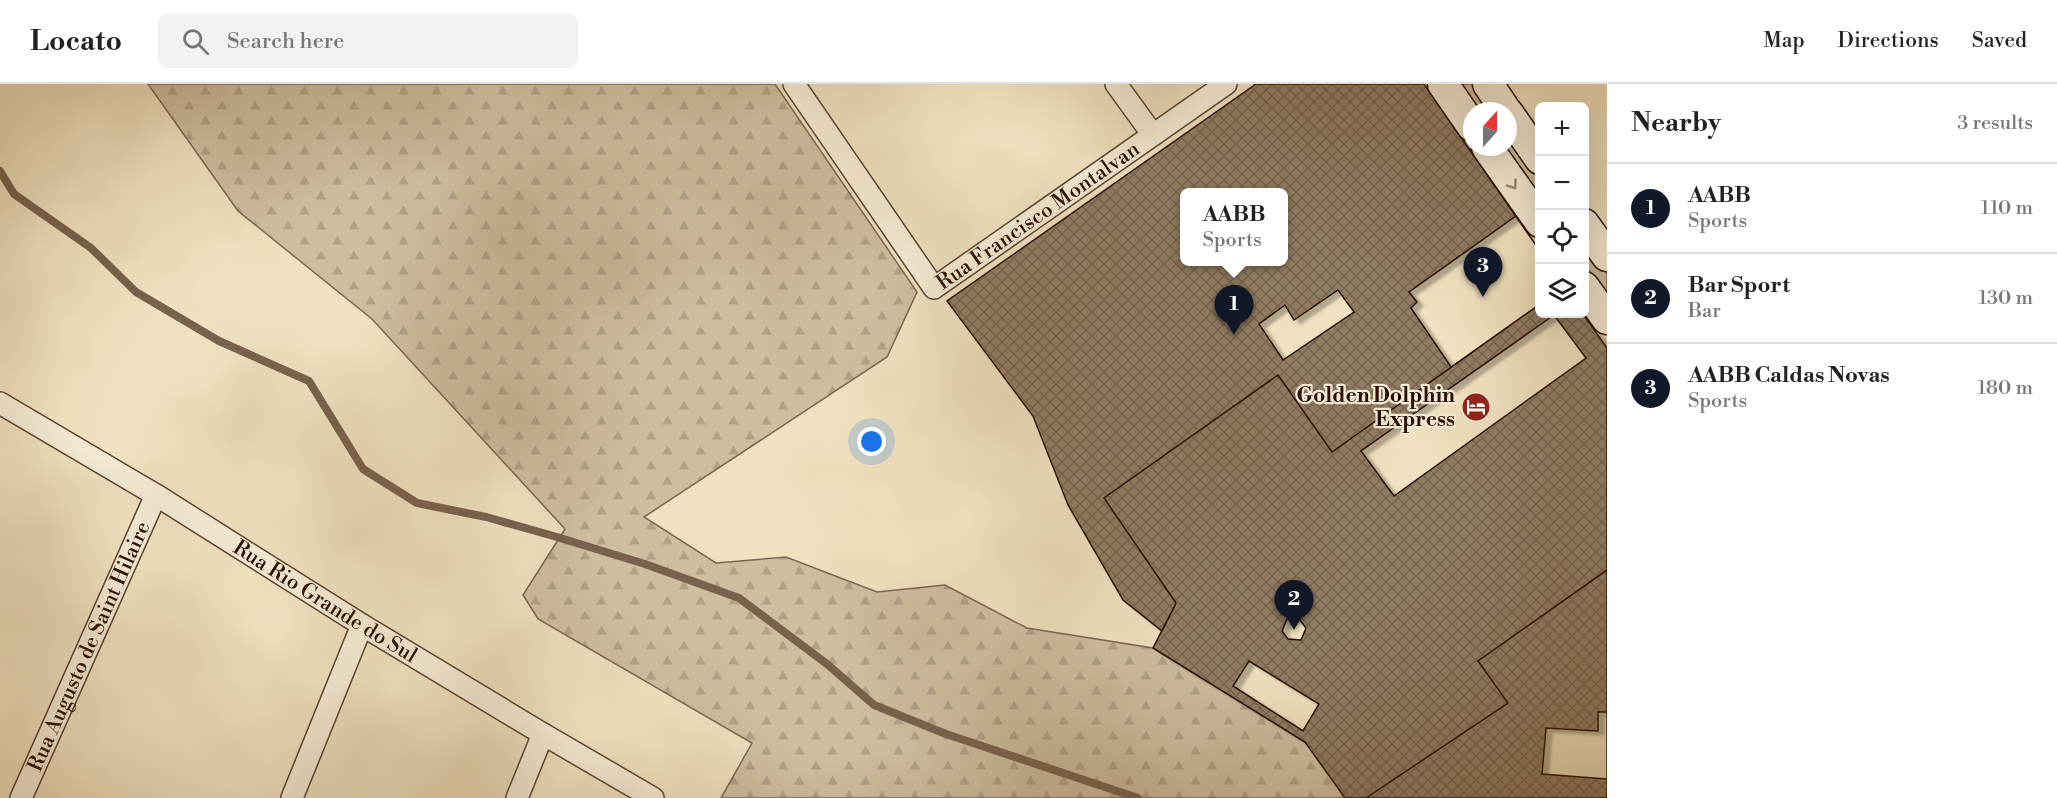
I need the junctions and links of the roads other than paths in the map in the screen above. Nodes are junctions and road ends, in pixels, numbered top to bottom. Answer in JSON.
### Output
{"nodes":[{"id":1,"x":794,"y":84,"type":"edge"},
{"id":2,"x":1116,"y":84,"type":"edge"},
{"id":3,"x":1226,"y":84,"type":"edge"},
{"id":4,"x":1443,"y":84,"type":"edge"},
{"id":5,"x":1488,"y":84,"type":"edge"},
{"id":6,"x":1500,"y":102,"type":"edge"},
{"id":7,"x":1463,"y":113,"type":"edge"},
{"id":8,"x":1517,"y":127,"type":"edge"},
{"id":9,"x":1153,"y":135,"type":"junction"},
{"id":10,"x":1493,"y":156,"type":"edge"},
{"id":11,"x":1537,"y":156,"type":"edge"},
{"id":12,"x":1535,"y":216,"type":"edge"},
{"id":13,"x":1589,"y":231,"type":"edge"},
{"id":14,"x":1607,"y":256,"type":"edge"},
{"id":15,"x":1589,"y":294,"type":"edge"},
{"id":16,"x":1607,"y":319,"type":"edge"},
{"id":17,"x":0,"y":403,"type":"edge"},
{"id":18,"x":156,"y":495,"type":"junction"},
{"id":19,"x":362,"y":625,"type":"junction"},
{"id":20,"x":543,"y":734,"type":"junction"},
{"id":21,"x":21,"y":798,"type":"edge"},
{"id":22,"x":292,"y":798,"type":"edge"},
{"id":23,"x":518,"y":798,"type":"edge"},
{"id":24,"x":653,"y":798,"type":"edge"}],
"edges":[{"from":1,"to":9,"type":"street","name":"Rua Francisco Montalvan"},
{"from":2,"to":9,"type":"street"},
{"from":3,"to":9,"type":"street","name":"Rua Francisco Montalvan"},
{"from":4,"to":7,"type":"main road"},
{"from":5,"to":6,"type":"main road"},
{"from":8,"to":11,"type":"main road"},
{"from":10,"to":12,"type":"main road","one_way":true},
{"from":13,"to":14,"type":"main road"},
{"from":15,"to":16,"type":"main road"},
{"from":17,"to":18,"type":"street","name":"Rua Rio Grande do Sul"},
{"from":18,"to":19,"type":"street","name":"Rua Rio Grande do Sul"},
{"from":18,"to":21,"type":"street","name":"Rua Augusto de Saint Hilaire"},
{"from":19,"to":20,"type":"street","name":"Rua Rio Grande do Sul"},
{"from":19,"to":22,"type":"street"},
{"from":20,"to":23,"type":"street"},
{"from":20,"to":24,"type":"street","name":"Rua Rio Grande do Sul"}]}
